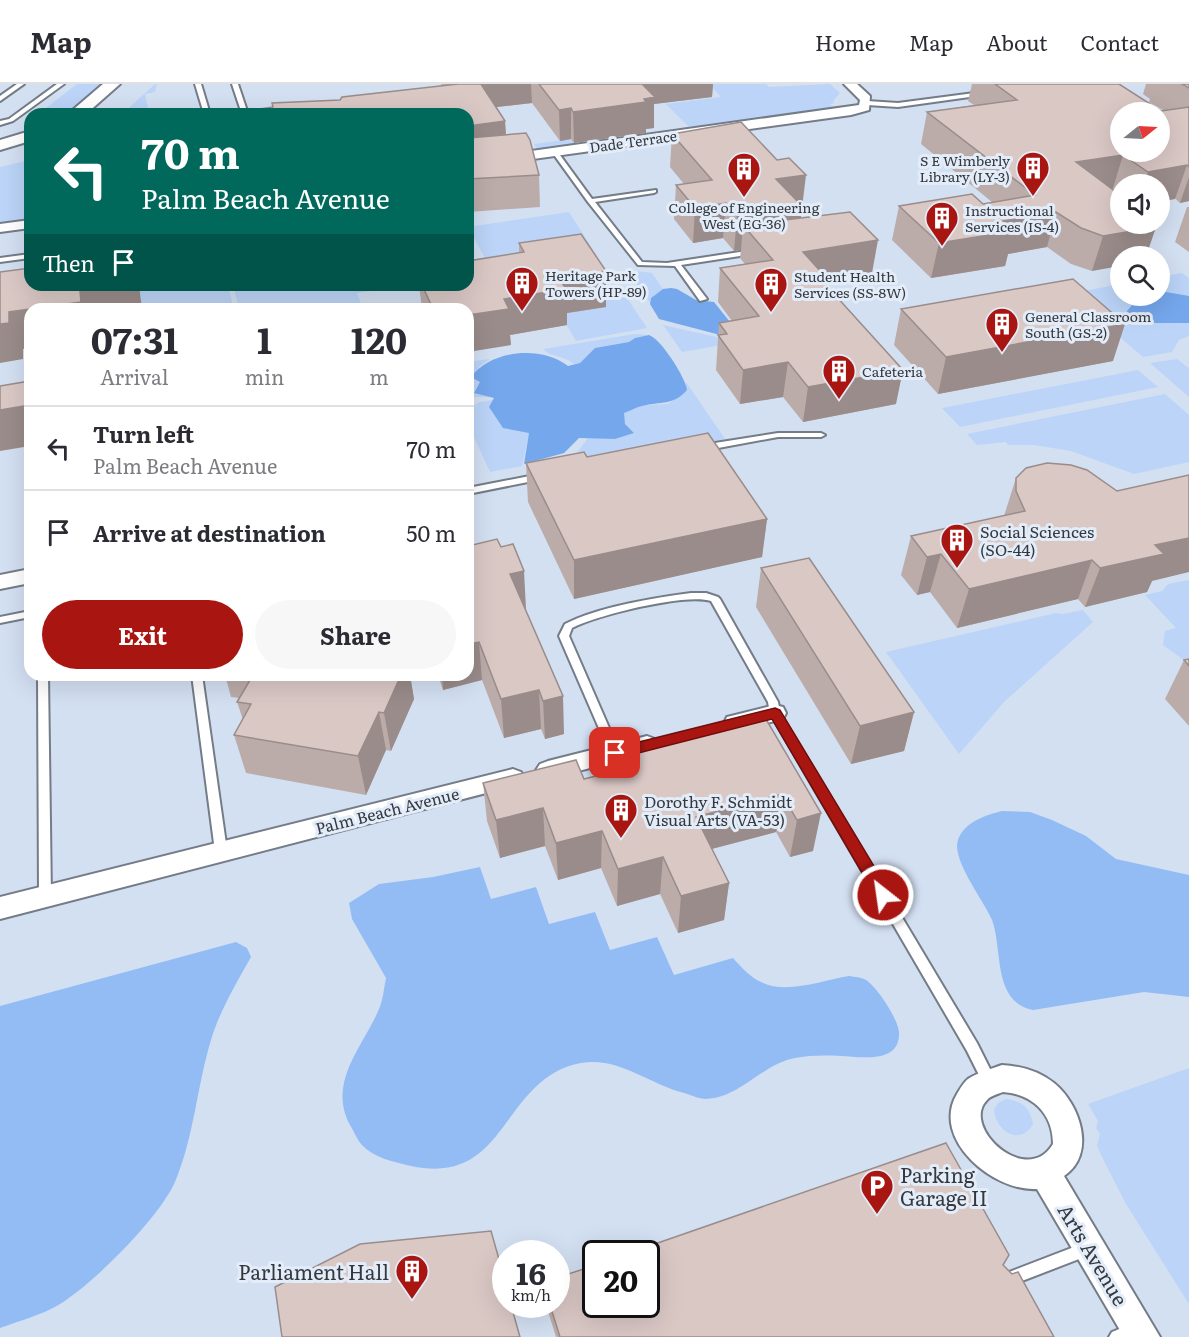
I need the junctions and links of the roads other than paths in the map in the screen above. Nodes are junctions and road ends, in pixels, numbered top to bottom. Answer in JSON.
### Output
{"nodes":[{"id":1,"x":21,"y":84,"type":"edge"},
{"id":2,"x":61,"y":84,"type":"edge"},
{"id":3,"x":198,"y":84,"type":"edge"},
{"id":4,"x":235,"y":84,"type":"edge"},
{"id":5,"x":850,"y":84,"type":"edge"},
{"id":6,"x":118,"y":88,"type":"edge"},
{"id":7,"x":990,"y":93,"type":"dead end"},
{"id":8,"x":0,"y":99,"type":"edge"},
{"id":9,"x":867,"y":103,"type":"junction"},
{"id":10,"x":28,"y":108,"type":"edge"},
{"id":11,"x":86,"y":108,"type":"edge"},
{"id":12,"x":103,"y":108,"type":"edge"},
{"id":13,"x":205,"y":108,"type":"edge"},
{"id":14,"x":243,"y":108,"type":"edge"},
{"id":15,"x":24,"y":111,"type":"edge"},
{"id":16,"x":0,"y":123,"type":"edge"},
{"id":17,"x":24,"y":138,"type":"edge"},
{"id":18,"x":0,"y":145,"type":"edge"},
{"id":19,"x":24,"y":150,"type":"edge"},
{"id":20,"x":555,"y":152,"type":"junction"},
{"id":21,"x":0,"y":156,"type":"edge"},
{"id":22,"x":474,"y":163,"type":"edge"},
{"id":23,"x":654,"y":191,"type":"dead end"},
{"id":24,"x":590,"y":201,"type":"junction"},
{"id":25,"x":24,"y":225,"type":"edge"},
{"id":26,"x":0,"y":228,"type":"edge"},
{"id":27,"x":766,"y":250,"type":"edge"},
{"id":28,"x":24,"y":257,"type":"edge"},
{"id":29,"x":720,"y":258,"type":"junction"},
{"id":30,"x":0,"y":260,"type":"edge"},
{"id":31,"x":677,"y":264,"type":"junction"},
{"id":32,"x":727,"y":266,"type":"edge"},
{"id":33,"x":703,"y":299,"type":"dead end"},
{"id":34,"x":821,"y":435,"type":"dead end"},
{"id":35,"x":692,"y":450,"type":"edge"},
{"id":36,"x":553,"y":475,"type":"edge"},
{"id":37,"x":474,"y":490,"type":"edge"},
{"id":38,"x":24,"y":577,"type":"edge"},
{"id":39,"x":0,"y":582,"type":"edge"},
{"id":40,"x":24,"y":615,"type":"edge"},
{"id":41,"x":0,"y":620,"type":"edge"},
{"id":42,"x":43,"y":681,"type":"edge"},
{"id":43,"x":198,"y":681,"type":"edge"},
{"id":44,"x":775,"y":713,"type":"junction"},
{"id":45,"x":718,"y":728,"type":"edge"},
{"id":46,"x":672,"y":739,"type":"edge"},
{"id":47,"x":615,"y":753,"type":"junction"},
{"id":48,"x":221,"y":851,"type":"junction"},
{"id":49,"x":45,"y":897,"type":"junction"},
{"id":50,"x":0,"y":908,"type":"edge"},
{"id":51,"x":989,"y":1081,"type":"junction"},
{"id":52,"x":1044,"y":1172,"type":"junction"},
{"id":53,"x":1090,"y":1248,"type":"junction"},
{"id":54,"x":1000,"y":1282,"type":"edge"},
{"id":55,"x":1132,"y":1334,"type":"edge"}],
"edges":[{"from":1,"to":8,"type":"lane"},
{"from":2,"to":10,"type":"lane"},
{"from":3,"to":13,"type":"lane"},
{"from":4,"to":14,"type":"lane"},
{"from":5,"to":9,"type":"street"},
{"from":6,"to":11,"type":"street"},
{"from":6,"to":12,"type":"street"},
{"from":7,"to":9,"type":"lane"},
{"from":9,"to":20,"type":"street","name":"Dade Terrace"},
{"from":15,"to":16,"type":"lane"},
{"from":17,"to":18,"type":"street"},
{"from":19,"to":21,"type":"street"},
{"from":20,"to":22,"type":"street","name":"Dade Terrace"},
{"from":20,"to":24,"type":"lane"},
{"from":23,"to":24,"type":"lane"},
{"from":24,"to":31,"type":"lane"},
{"from":25,"to":26,"type":"street"},
{"from":27,"to":29,"type":"lane"},
{"from":28,"to":30,"type":"lane"},
{"from":29,"to":31,"type":"lane"},
{"from":29,"to":32,"type":"lane"},
{"from":31,"to":33,"type":"lane"},
{"from":34,"to":35,"type":"lane"},
{"from":36,"to":37,"type":"lane"},
{"from":38,"to":39,"type":"street"},
{"from":40,"to":41,"type":"lane"},
{"from":42,"to":49,"type":"lane"},
{"from":43,"to":48,"type":"lane"},
{"from":44,"to":45,"type":"street"},
{"from":44,"to":47,"type":"lane"},
{"from":44,"to":51,"type":"lane"},
{"from":46,"to":47,"type":"street","name":"Palm Beach Avenue"},
{"from":47,"to":48,"type":"street","name":"Palm Beach Avenue"},
{"from":48,"to":49,"type":"street","name":"Palm Beach Avenue"},
{"from":49,"to":50,"type":"street","name":"Palm Beach Avenue"},
{"from":51,"to":52,"type":"street"},
{"from":51,"to":52,"type":"street"},
{"from":52,"to":53,"type":"street","name":"Arts Avenue"},
{"from":53,"to":54,"type":"lane"},
{"from":53,"to":55,"type":"street","name":"Arts Avenue"}]}
